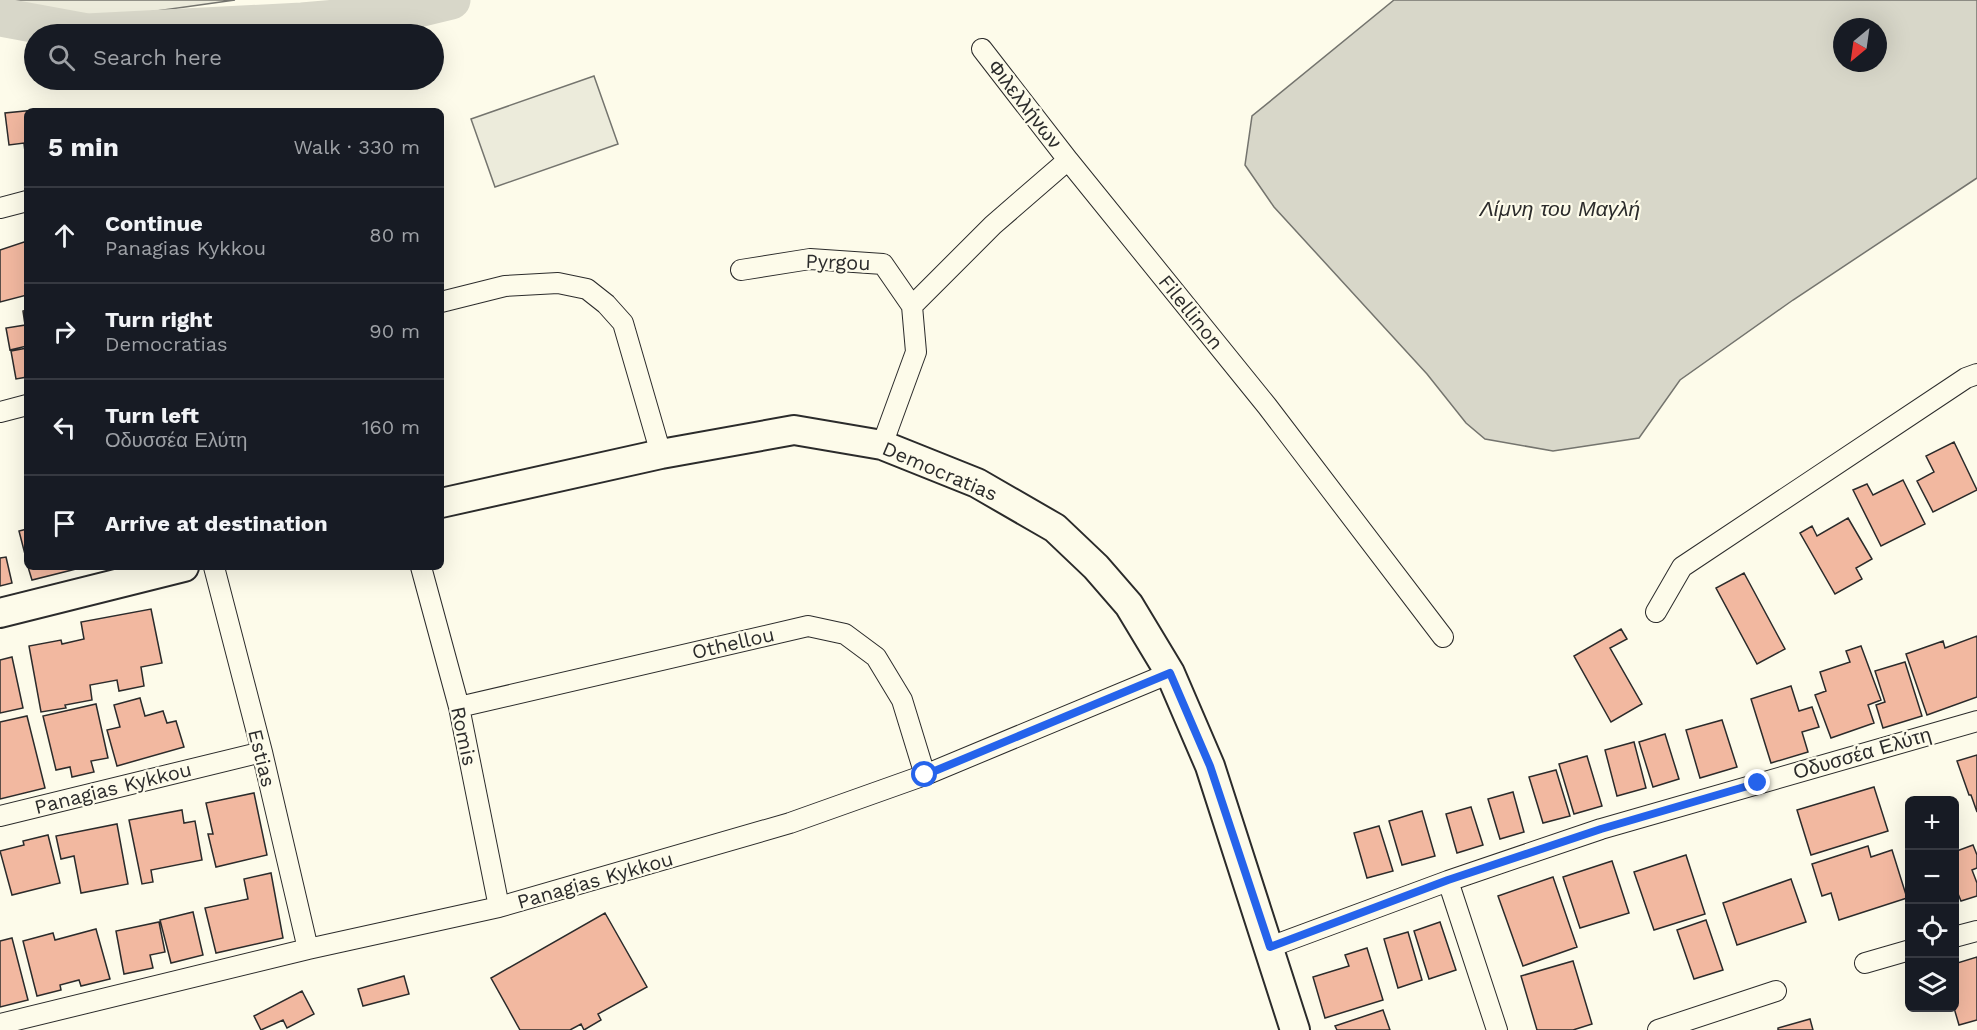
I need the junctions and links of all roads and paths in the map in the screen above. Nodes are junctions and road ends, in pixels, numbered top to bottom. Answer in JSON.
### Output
{"nodes":[{"id":1,"x":982,"y":49,"type":"dead end"},
{"id":2,"x":1068,"y":160,"type":"junction"},
{"id":3,"x":24,"y":202,"type":"edge"},
{"id":4,"x":0,"y":208,"type":"edge"},
{"id":5,"x":741,"y":270,"type":"dead end"},
{"id":6,"x":444,"y":301,"type":"edge"},
{"id":7,"x":912,"y":306,"type":"junction"},
{"id":8,"x":1977,"y":374,"type":"edge"},
{"id":9,"x":24,"y":406,"type":"edge"},
{"id":10,"x":0,"y":412,"type":"edge"},
{"id":11,"x":882,"y":445,"type":"junction"},
{"id":12,"x":661,"y":454,"type":"junction"},
{"id":13,"x":444,"y":502,"type":"edge"},
{"id":14,"x":172,"y":570,"type":"edge"},
{"id":15,"x":215,"y":570,"type":"edge"},
{"id":16,"x":422,"y":570,"type":"edge"},
{"id":17,"x":1656,"y":612,"type":"dead end"},
{"id":18,"x":0,"y":613,"type":"edge"},
{"id":19,"x":1443,"y":637,"type":"dead end"},
{"id":20,"x":1170,"y":673,"type":"junction"},
{"id":21,"x":459,"y":707,"type":"junction"},
{"id":22,"x":1977,"y":721,"type":"edge"},
{"id":23,"x":262,"y":752,"type":"junction"},
{"id":24,"x":925,"y":775,"type":"junction"},
{"id":25,"x":0,"y":816,"type":"edge"},
{"id":26,"x":1448,"y":880,"type":"junction"},
{"id":27,"x":499,"y":907,"type":"junction"},
{"id":28,"x":1977,"y":931,"type":"edge"},
{"id":29,"x":1959,"y":936,"type":"edge"},
{"id":30,"x":1270,"y":947,"type":"junction"},
{"id":31,"x":308,"y":949,"type":"junction"},
{"id":32,"x":1905,"y":951,"type":"edge"},
{"id":33,"x":1865,"y":963,"type":"dead end"},
{"id":34,"x":1776,"y":991,"type":"dead end"},
{"id":35,"x":0,"y":1024,"type":"edge"},
{"id":36,"x":1295,"y":1030,"type":"edge"},
{"id":37,"x":1497,"y":1030,"type":"edge"},
{"id":38,"x":1658,"y":1030,"type":"edge"}],
"edges":[{"from":1,"to":2,"type":"street","name":"Φιλελλήνων"},
{"from":2,"to":7,"type":"street"},
{"from":2,"to":19,"type":"street","name":"Filellinon"},
{"from":3,"to":4,"type":"street"},
{"from":5,"to":7,"type":"street","name":"Pyrgou"},
{"from":6,"to":12,"type":"street"},
{"from":7,"to":11,"type":"street","name":"Pyrgou"},
{"from":8,"to":17,"type":"street"},
{"from":9,"to":10,"type":"street"},
{"from":11,"to":12,"type":"street","name":"Democratias"},
{"from":11,"to":20,"type":"street","name":"Democratias"},
{"from":12,"to":13,"type":"street","name":"Democratias"},
{"from":14,"to":18,"type":"street"},
{"from":15,"to":23,"type":"street","name":"Estias"},
{"from":16,"to":21,"type":"street","name":"Romis"},
{"from":20,"to":24,"type":"street","name":"Panagias Kykkou"},
{"from":20,"to":30,"type":"street","name":"Democratias"},
{"from":21,"to":24,"type":"street","name":"Othellou"},
{"from":21,"to":27,"type":"street","name":"Romis"},
{"from":22,"to":26,"type":"street","name":"Οδυσσέα Ελύτη"},
{"from":23,"to":25,"type":"street","name":"Panagias Kykkou"},
{"from":23,"to":31,"type":"street","name":"Estias"},
{"from":24,"to":27,"type":"street","name":"Panagias Kykkou"},
{"from":26,"to":30,"type":"street","name":"Οδυσσέα Ελύτη"},
{"from":26,"to":37,"type":"street"},
{"from":27,"to":31,"type":"street","name":"Panagias Kykkou"},
{"from":28,"to":29,"type":"street"},
{"from":30,"to":36,"type":"street","name":"Democratias"},
{"from":31,"to":35,"type":"street","name":"Panagias Kykkou"},
{"from":32,"to":33,"type":"street"},
{"from":34,"to":38,"type":"street"}]}
